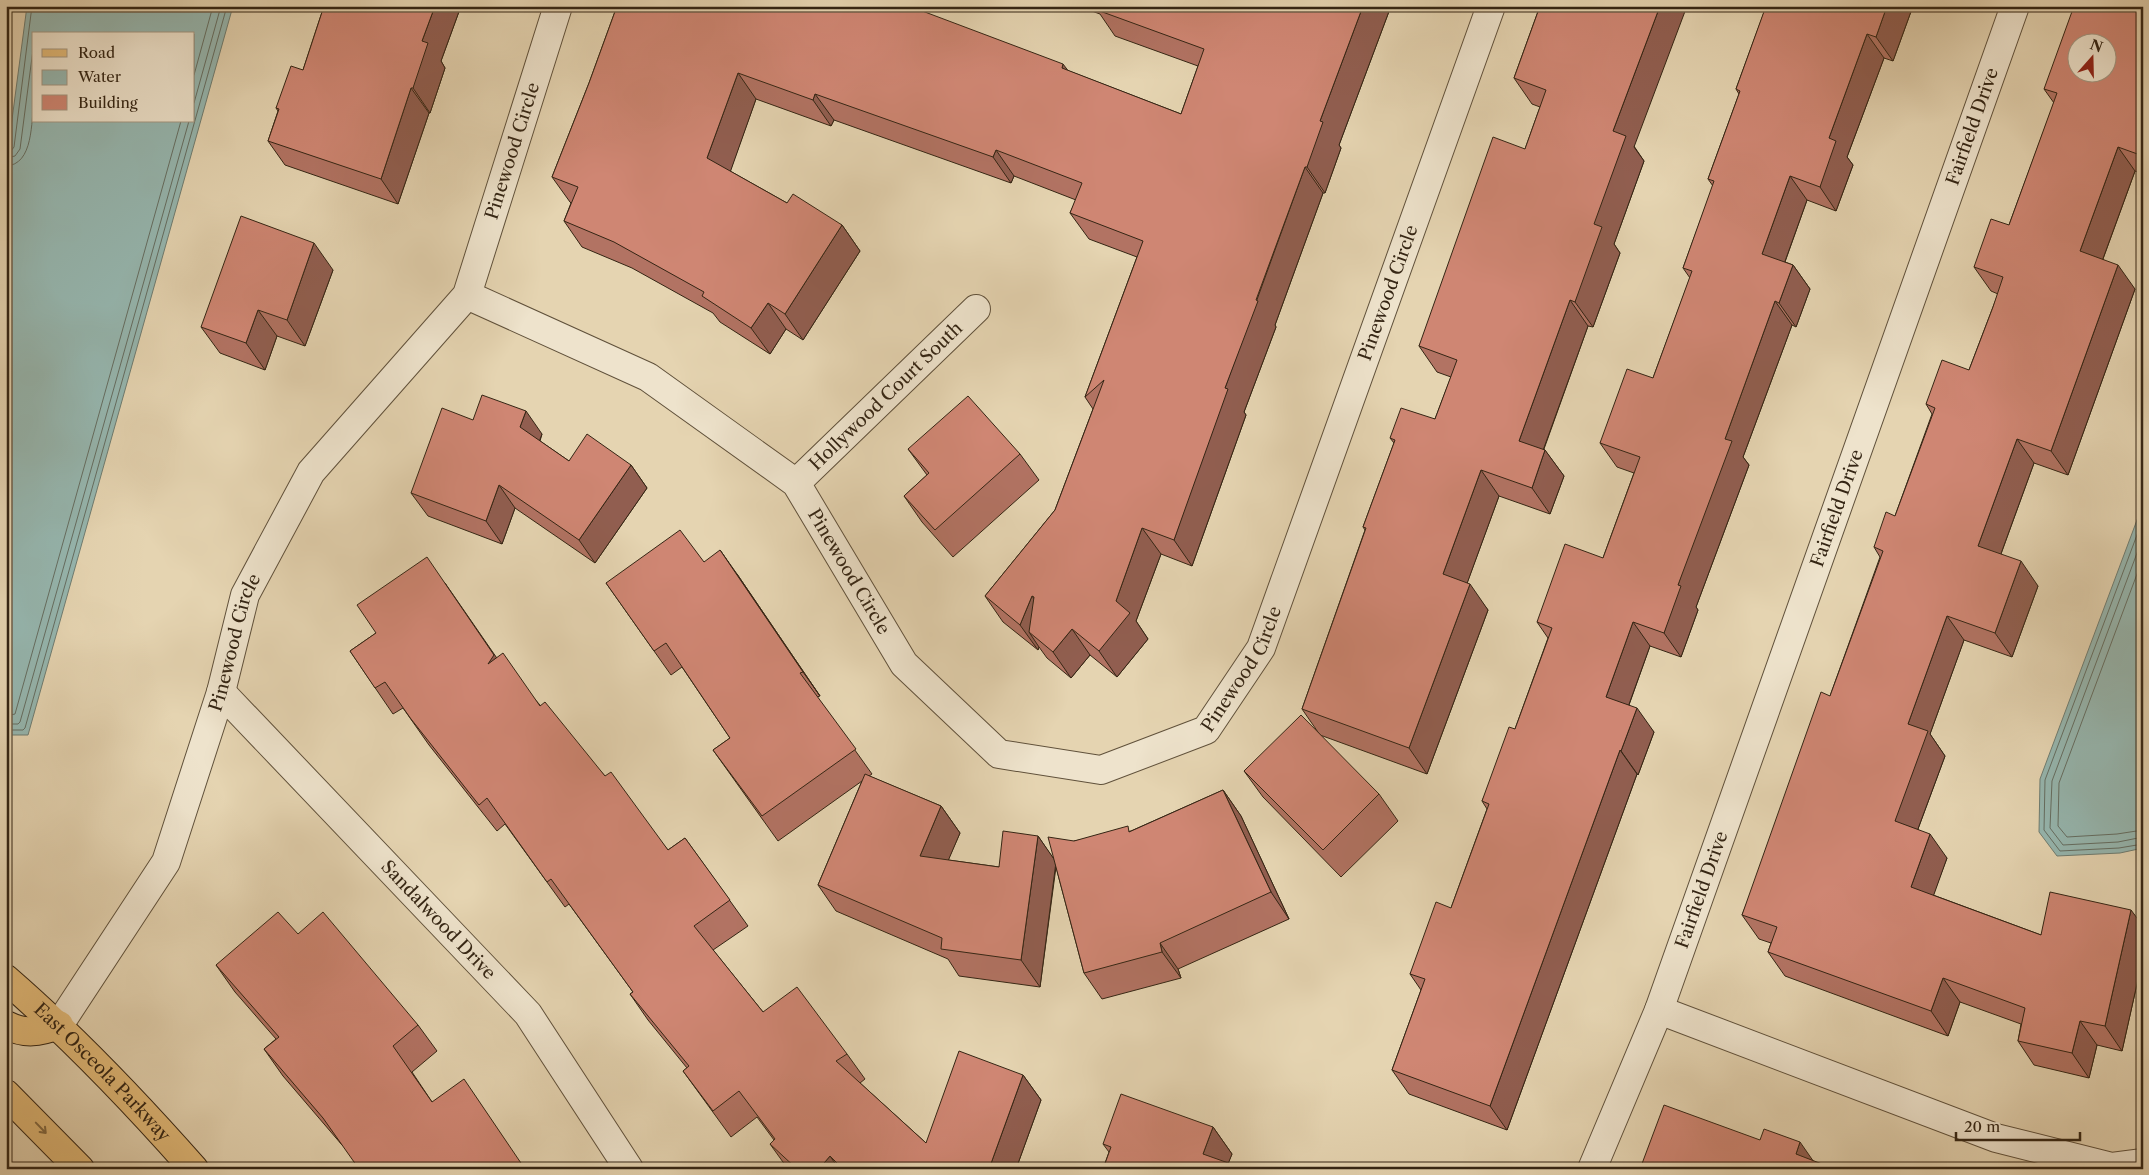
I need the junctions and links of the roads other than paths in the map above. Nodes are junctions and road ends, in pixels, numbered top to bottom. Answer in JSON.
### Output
{"nodes":[{"id":1,"x":558,"y":6,"type":"edge"},
{"id":2,"x":1491,"y":6,"type":"edge"},
{"id":3,"x":2015,"y":6,"type":"edge"},
{"id":4,"x":467,"y":295,"type":"junction"},
{"id":5,"x":976,"y":309,"type":"dead end"},
{"id":6,"x":796,"y":483,"type":"junction"},
{"id":7,"x":221,"y":692,"type":"junction"},
{"id":8,"x":6,"y":979,"type":"edge"},
{"id":9,"x":1659,"y":1010,"type":"junction"},
{"id":10,"x":6,"y":1025,"type":"edge"},
{"id":11,"x":59,"y":1025,"type":"junction"},
{"id":12,"x":6,"y":1094,"type":"edge"},
{"id":13,"x":2143,"y":1163,"type":"edge"},
{"id":14,"x":80,"y":1169,"type":"edge"},
{"id":15,"x":194,"y":1169,"type":"edge"},
{"id":16,"x":629,"y":1169,"type":"edge"},
{"id":17,"x":1592,"y":1169,"type":"edge"}],
"edges":[{"from":1,"to":4,"type":"street","name":"Pinewood Circle"},
{"from":2,"to":6,"type":"street","name":"Pinewood Circle"},
{"from":3,"to":9,"type":"street","name":"Fairfield Drive"},
{"from":4,"to":6,"type":"street","name":"Pinewood Circle"},
{"from":4,"to":7,"type":"street","name":"Pinewood Circle"},
{"from":5,"to":6,"type":"street","name":"Hollywood Court South"},
{"from":7,"to":11,"type":"street","name":"Pinewood Circle"},
{"from":7,"to":16,"type":"street","name":"Sandalwood Drive"},
{"from":8,"to":11,"type":"main road","name":"East Osceola Parkway"},
{"from":9,"to":13,"type":"street"},
{"from":9,"to":17,"type":"street","name":"Fairfield Drive"},
{"from":10,"to":11,"type":"main road"},
{"from":11,"to":15,"type":"main road","name":"East Osceola Parkway"},
{"from":12,"to":14,"type":"main road","one_way":true}]}
